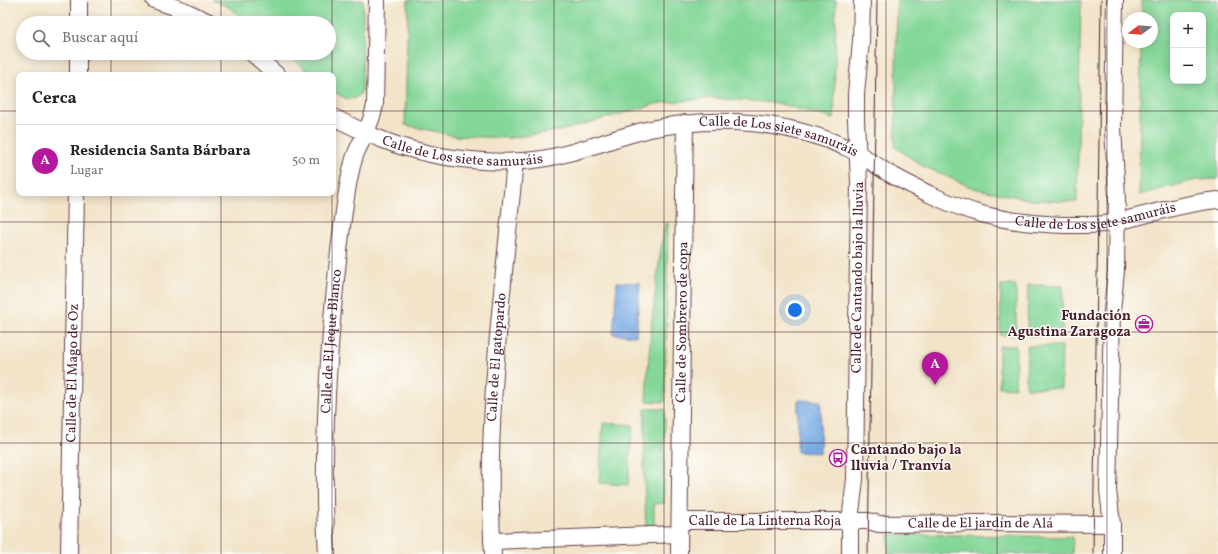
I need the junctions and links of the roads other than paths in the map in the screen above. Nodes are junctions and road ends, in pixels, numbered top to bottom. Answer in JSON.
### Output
{"nodes":[{"id":1,"x":79,"y":0,"type":"edge"},
{"id":2,"x":154,"y":0,"type":"edge"},
{"id":3,"x":377,"y":0,"type":"edge"},
{"id":4,"x":862,"y":0,"type":"edge"},
{"id":5,"x":1115,"y":0,"type":"edge"},
{"id":6,"x":79,"y":16,"type":"edge"},
{"id":7,"x":196,"y":16,"type":"edge"},
{"id":8,"x":78,"y":60,"type":"edge"},
{"id":9,"x":260,"y":60,"type":"edge"},
{"id":10,"x":78,"y":72,"type":"edge"},
{"id":11,"x":274,"y":72,"type":"edge"},
{"id":12,"x":336,"y":118,"type":"edge"},
{"id":13,"x":685,"y":123,"type":"junction"},
{"id":14,"x":366,"y":133,"type":"junction"},
{"id":15,"x":858,"y":154,"type":"junction"},
{"id":16,"x":515,"y":161,"type":"junction"},
{"id":17,"x":76,"y":196,"type":"edge"},
{"id":18,"x":1218,"y":200,"type":"edge"},
{"id":19,"x":1116,"y":221,"type":"junction"},
{"id":20,"x":850,"y":521,"type":"junction"},
{"id":21,"x":1112,"y":524,"type":"junction"},
{"id":22,"x":680,"y":527,"type":"junction"},
{"id":23,"x":492,"y":548,"type":"edge"},
{"id":24,"x":69,"y":554,"type":"edge"},
{"id":25,"x":327,"y":554,"type":"edge"},
{"id":26,"x":679,"y":554,"type":"edge"},
{"id":27,"x":850,"y":554,"type":"edge"},
{"id":28,"x":1112,"y":554,"type":"edge"}],
"edges":[{"from":1,"to":6,"type":"street"},
{"from":2,"to":7,"type":"street"},
{"from":3,"to":14,"type":"street","name":"Calle de El Jeque Blanco"},
{"from":4,"to":15,"type":"street","name":"Calle de Cantando bajo la lluvia"},
{"from":5,"to":19,"type":"street"},
{"from":8,"to":10,"type":"street"},
{"from":9,"to":11,"type":"street"},
{"from":12,"to":14,"type":"street","name":"Calle de Los siete samuráis"},
{"from":13,"to":15,"type":"street","name":"Calle de Los siete samuráis"},
{"from":13,"to":16,"type":"street","name":"Calle de Los siete samuráis"},
{"from":13,"to":22,"type":"street","name":"Calle de Sombrero de copa"},
{"from":14,"to":16,"type":"street","name":"Calle de Los siete samuráis"},
{"from":14,"to":25,"type":"street","name":"Calle de El Jeque Blanco"},
{"from":15,"to":19,"type":"street","name":"Calle de Los siete samuráis"},
{"from":15,"to":20,"type":"street","name":"Calle de Cantando bajo la lluvia"},
{"from":16,"to":23,"type":"street","name":"Calle de El gatopardo"},
{"from":17,"to":24,"type":"street","name":"Calle de El Mago de Oz"},
{"from":18,"to":19,"type":"street","name":"Calle de Los siete samuráis"},
{"from":19,"to":21,"type":"street"},
{"from":20,"to":21,"type":"street","name":"Calle de El jardín de Alá"},
{"from":20,"to":22,"type":"street","name":"Calle de La Linterna Roja"},
{"from":20,"to":27,"type":"street","name":"Calle de Cantando bajo la lluvia"},
{"from":21,"to":28,"type":"street"},
{"from":22,"to":23,"type":"street","name":"Calle de La Linterna Roja"},
{"from":22,"to":26,"type":"street","name":"Calle de Sombrero de copa"}]}
